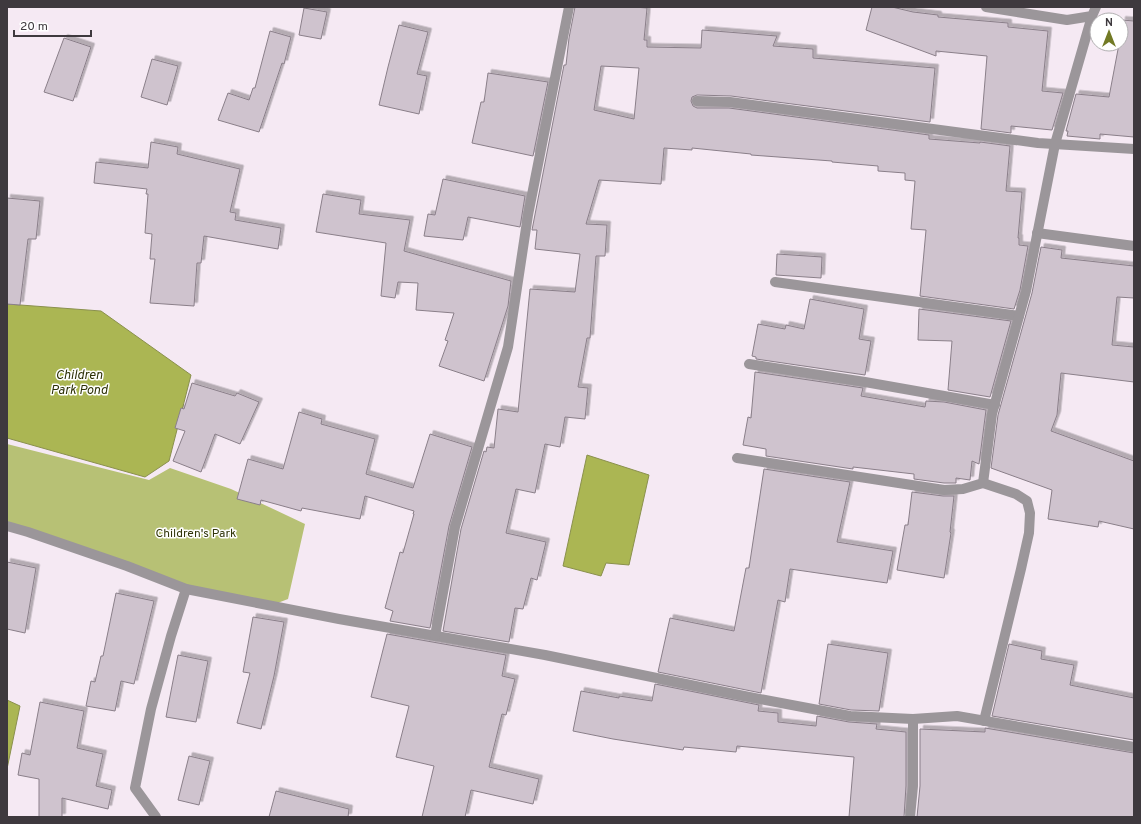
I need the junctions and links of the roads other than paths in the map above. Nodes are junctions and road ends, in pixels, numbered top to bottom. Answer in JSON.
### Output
{"nodes":[{"id":1,"x":569,"y":7,"type":"edge"},
{"id":2,"x":986,"y":7,"type":"edge"},
{"id":3,"x":1094,"y":11,"type":"edge"},
{"id":4,"x":697,"y":101,"type":"dead end"},
{"id":5,"x":1054,"y":144,"type":"junction"},
{"id":6,"x":1134,"y":148,"type":"edge"},
{"id":7,"x":1037,"y":233,"type":"junction"},
{"id":8,"x":1134,"y":246,"type":"edge"},
{"id":9,"x":774,"y":282,"type":"dead end"},
{"id":10,"x":1019,"y":316,"type":"junction"},
{"id":11,"x":749,"y":364,"type":"dead end"},
{"id":12,"x":995,"y":406,"type":"junction"},
{"id":13,"x":737,"y":458,"type":"dead end"},
{"id":14,"x":983,"y":483,"type":"junction"},
{"id":15,"x":7,"y":526,"type":"edge"},
{"id":16,"x":186,"y":589,"type":"junction"},
{"id":17,"x":435,"y":636,"type":"junction"},
{"id":18,"x":913,"y":719,"type":"junction"},
{"id":19,"x":984,"y":721,"type":"junction"},
{"id":20,"x":1134,"y":747,"type":"edge"},
{"id":21,"x":156,"y":817,"type":"edge"},
{"id":22,"x":910,"y":817,"type":"edge"}],
"edges":[{"from":1,"to":17,"type":"street"},
{"from":2,"to":3,"type":"street"},
{"from":3,"to":5,"type":"street"},
{"from":4,"to":5,"type":"street"},
{"from":5,"to":6,"type":"street"},
{"from":5,"to":7,"type":"street"},
{"from":7,"to":8,"type":"street"},
{"from":7,"to":10,"type":"street"},
{"from":9,"to":10,"type":"street"},
{"from":10,"to":12,"type":"street"},
{"from":11,"to":12,"type":"street"},
{"from":12,"to":14,"type":"street"},
{"from":13,"to":14,"type":"street"},
{"from":14,"to":19,"type":"street"},
{"from":15,"to":16,"type":"street"},
{"from":16,"to":17,"type":"street"},
{"from":16,"to":21,"type":"street"},
{"from":17,"to":18,"type":"street"},
{"from":18,"to":19,"type":"street"},
{"from":18,"to":22,"type":"street"},
{"from":19,"to":20,"type":"street"}]}
